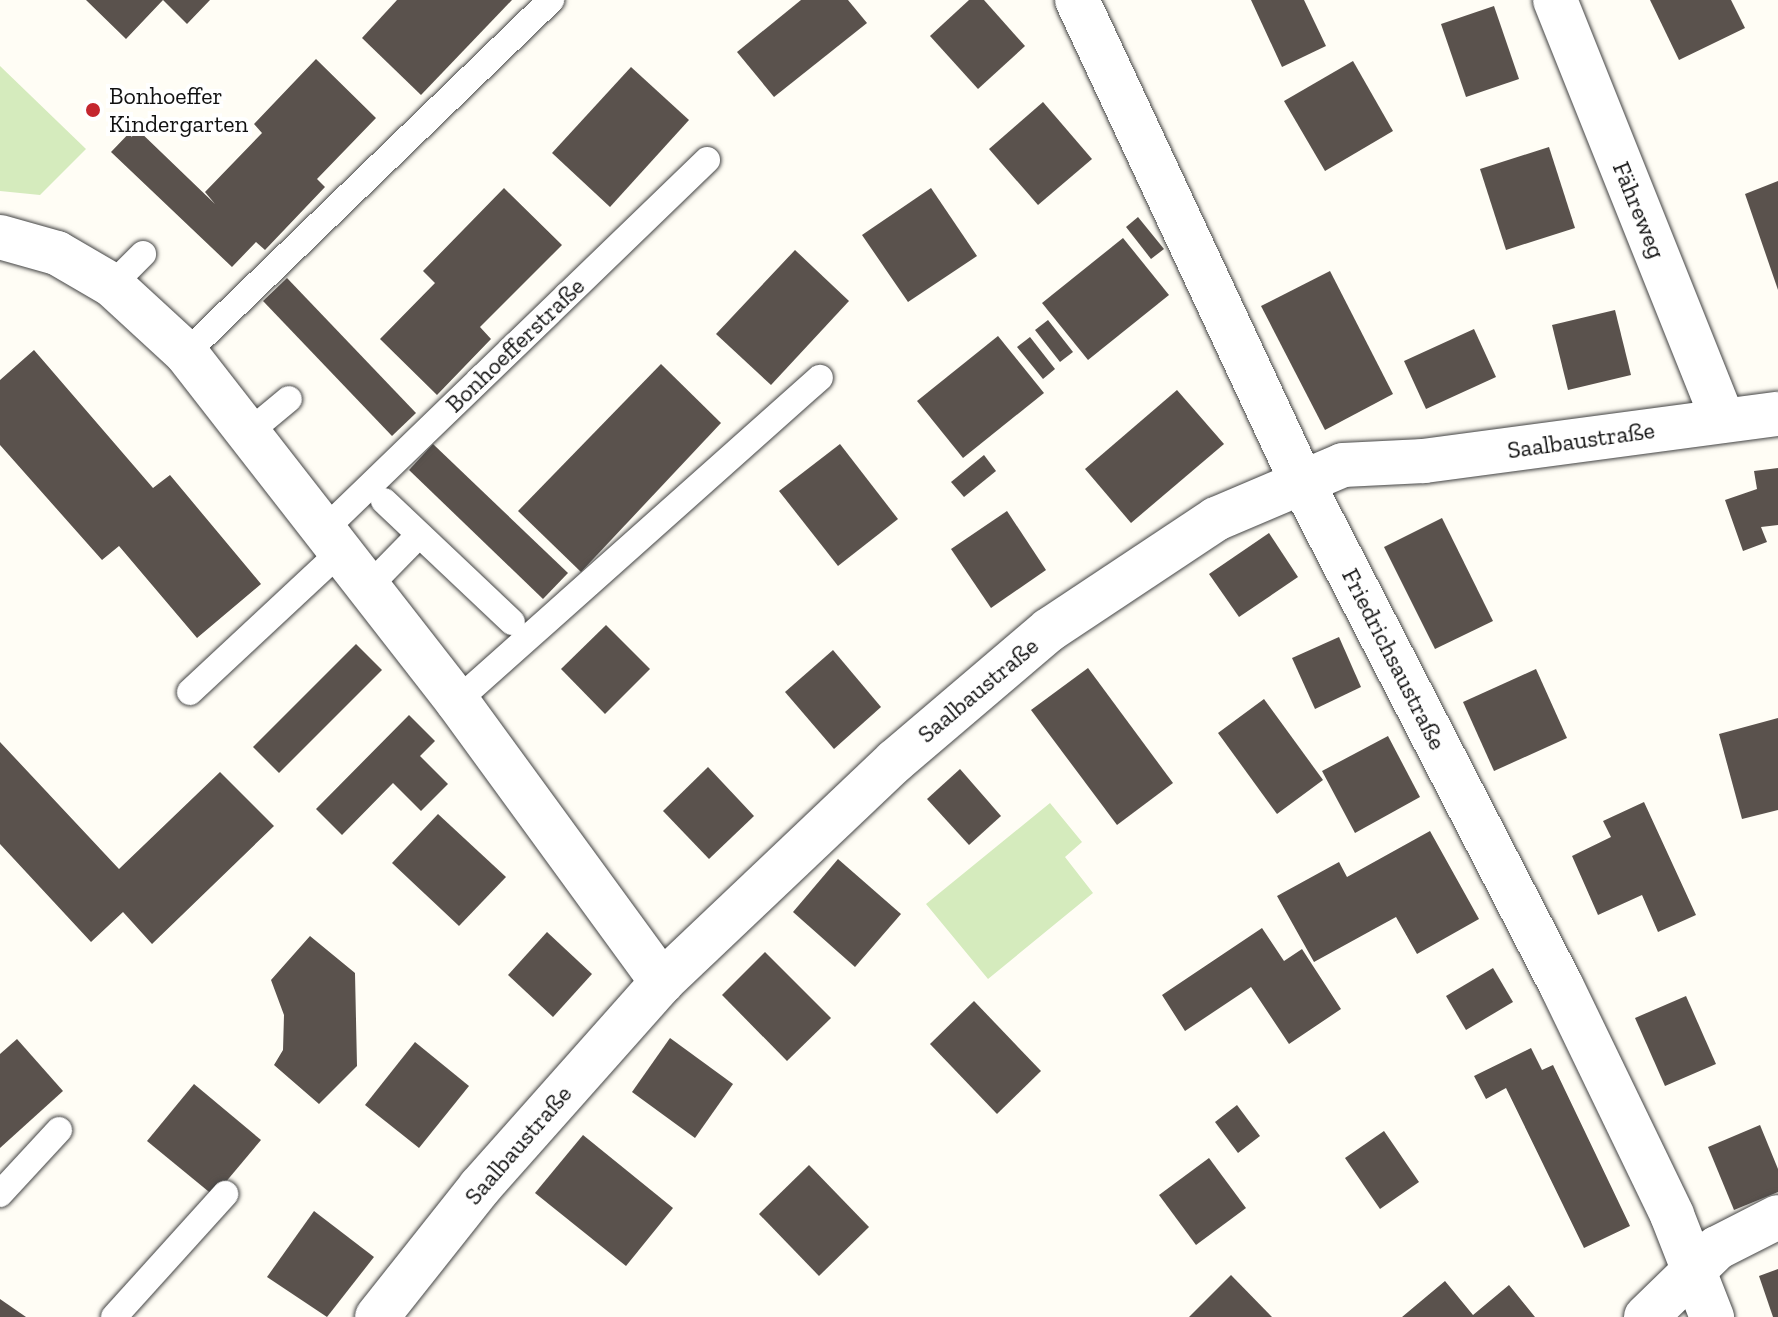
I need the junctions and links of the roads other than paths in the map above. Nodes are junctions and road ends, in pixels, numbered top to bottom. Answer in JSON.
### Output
{"nodes":[{"id":1,"x":551,"y":0,"type":"edge"},
{"id":2,"x":1077,"y":0,"type":"edge"},
{"id":3,"x":1555,"y":0,"type":"edge"},
{"id":4,"x":707,"y":160,"type":"dead end"},
{"id":5,"x":0,"y":237,"type":"edge"},
{"id":6,"x":143,"y":254,"type":"dead end"},
{"id":7,"x":112,"y":285,"type":"junction"},
{"id":8,"x":186,"y":353,"type":"junction"},
{"id":9,"x":820,"y":378,"type":"dead end"},
{"id":10,"x":289,"y":399,"type":"dead end"},
{"id":11,"x":1778,"y":414,"type":"edge"},
{"id":12,"x":1723,"y":419,"type":"junction"},
{"id":13,"x":248,"y":433,"type":"junction"},
{"id":14,"x":1300,"y":478,"type":"junction"},
{"id":15,"x":384,"y":501,"type":"dead end"},
{"id":16,"x":419,"y":535,"type":"junction"},
{"id":17,"x":332,"y":542,"type":"junction"},
{"id":18,"x":368,"y":587,"type":"junction"},
{"id":19,"x":502,"y":616,"type":"dead end"},
{"id":20,"x":190,"y":692,"type":"dead end"},
{"id":21,"x":457,"y":701,"type":"junction"},
{"id":22,"x":662,"y":982,"type":"junction"},
{"id":23,"x":59,"y":1130,"type":"dead end"},
{"id":24,"x":0,"y":1194,"type":"edge"},
{"id":25,"x":225,"y":1194,"type":"dead end"},
{"id":26,"x":1778,"y":1217,"type":"edge"},
{"id":27,"x":1695,"y":1269,"type":"junction"},
{"id":28,"x":114,"y":1317,"type":"edge"},
{"id":29,"x":377,"y":1317,"type":"edge"},
{"id":30,"x":1646,"y":1317,"type":"edge"},
{"id":31,"x":1712,"y":1317,"type":"edge"}],
"edges":[{"from":1,"to":8,"type":"lane"},
{"from":2,"to":14,"type":"street","name":"Friedrichsaustraße"},
{"from":3,"to":12,"type":"street","name":"Fähreweg"},
{"from":4,"to":17,"type":"lane","name":"Bonhoefferstraße"},
{"from":5,"to":7,"type":"street"},
{"from":6,"to":7,"type":"lane"},
{"from":7,"to":8,"type":"street"},
{"from":8,"to":13,"type":"street"},
{"from":9,"to":21,"type":"lane"},
{"from":10,"to":13,"type":"lane"},
{"from":11,"to":12,"type":"street","name":"Saalbaustraße"},
{"from":12,"to":14,"type":"street","name":"Saalbaustraße"},
{"from":13,"to":17,"type":"street"},
{"from":14,"to":22,"type":"street","name":"Saalbaustraße"},
{"from":14,"to":27,"type":"street","name":"Friedrichsaustraße"},
{"from":15,"to":16,"type":"lane"},
{"from":16,"to":18,"type":"lane"},
{"from":16,"to":19,"type":"lane"},
{"from":17,"to":18,"type":"street"},
{"from":17,"to":20,"type":"lane","name":"Bonhoefferstraße"},
{"from":18,"to":21,"type":"street"},
{"from":21,"to":22,"type":"street"},
{"from":22,"to":29,"type":"street","name":"Saalbaustraße"},
{"from":23,"to":24,"type":"lane"},
{"from":25,"to":28,"type":"lane"},
{"from":26,"to":27,"type":"street"},
{"from":27,"to":30,"type":"street"},
{"from":27,"to":31,"type":"street","name":"Friedrichsaustraße"}]}
